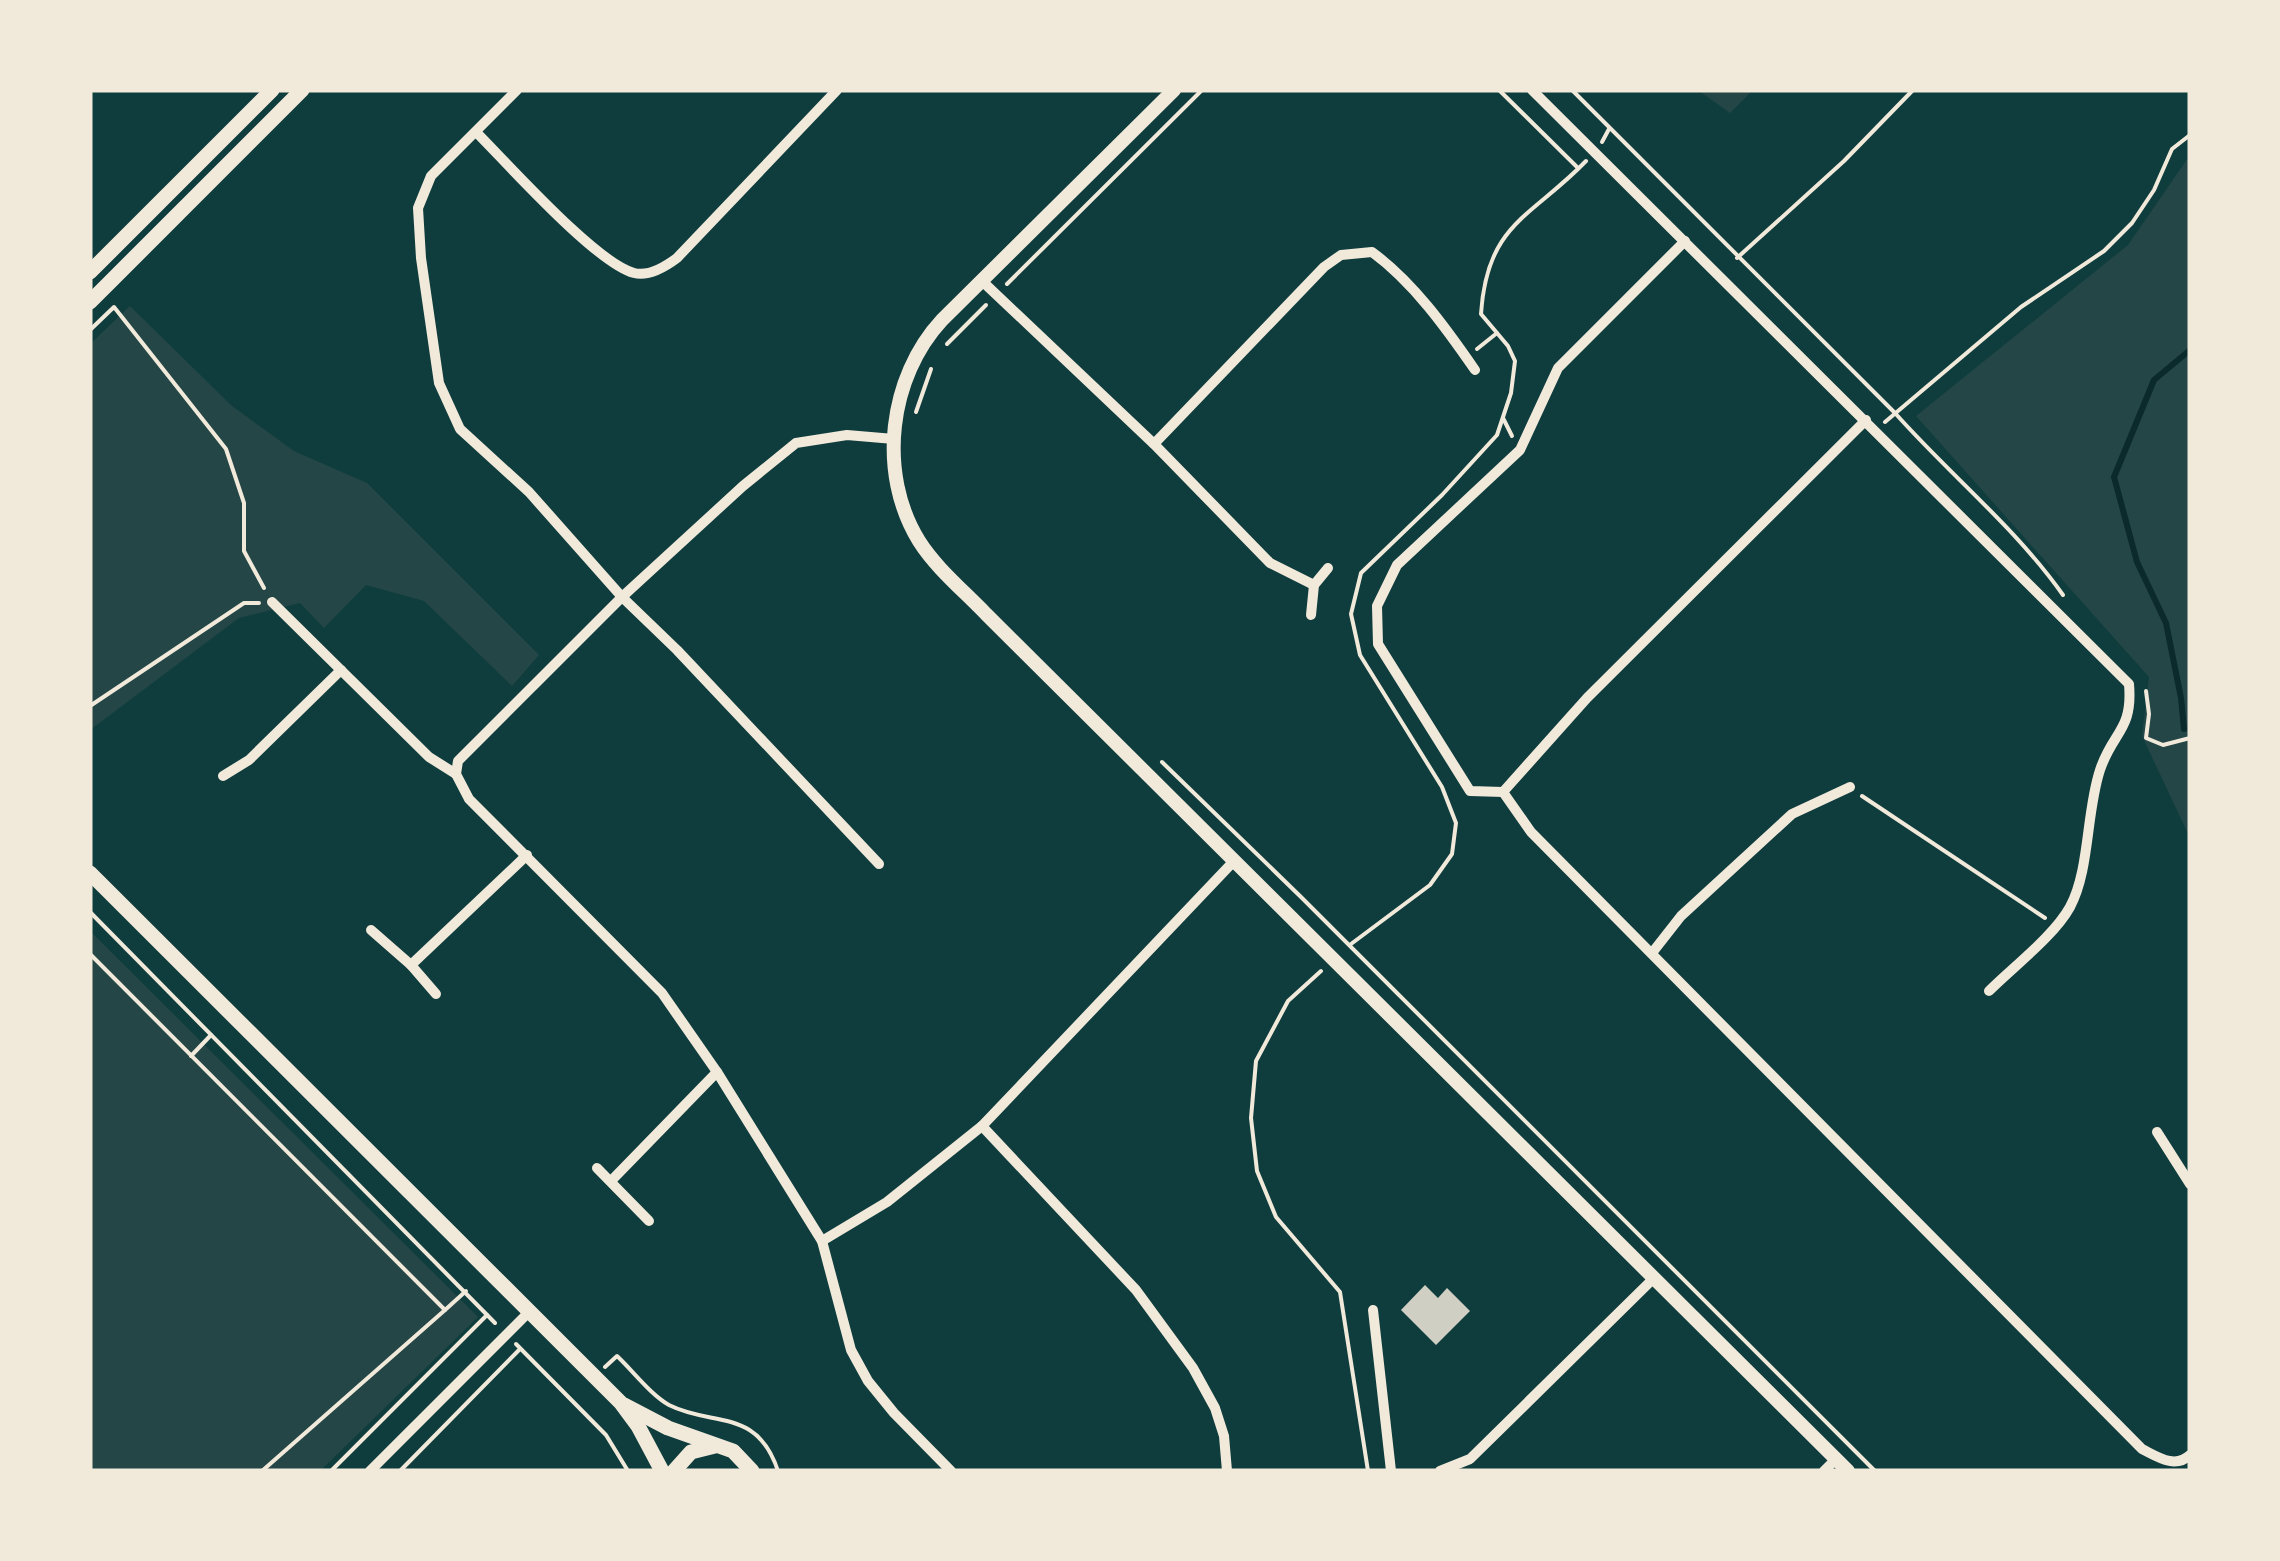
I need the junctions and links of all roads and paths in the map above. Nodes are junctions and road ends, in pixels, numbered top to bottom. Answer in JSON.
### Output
{"nodes":[{"id":1,"x":272,"y":90,"type":"edge"},
{"id":2,"x":302,"y":90,"type":"edge"},
{"id":3,"x":516,"y":90,"type":"edge"},
{"id":4,"x":837,"y":90,"type":"edge"},
{"id":5,"x":1174,"y":90,"type":"edge"},
{"id":6,"x":1202,"y":90,"type":"edge"},
{"id":7,"x":1498,"y":90,"type":"edge"},
{"id":8,"x":1532,"y":90,"type":"edge"},
{"id":9,"x":1572,"y":90,"type":"edge"},
{"id":10,"x":1913,"y":90,"type":"edge"},
{"id":11,"x":1609,"y":129,"type":"junction"},
{"id":12,"x":476,"y":132,"type":"junction"},
{"id":13,"x":2190,"y":135,"type":"edge"},
{"id":14,"x":1594,"y":153,"type":"junction"},
{"id":15,"x":1579,"y":169,"type":"junction"},
{"id":16,"x":1685,"y":241,"type":"junction"},
{"id":17,"x":1737,"y":258,"type":"junction"},
{"id":18,"x":90,"y":272,"type":"edge"},
{"id":19,"x":982,"y":281,"type":"junction"},
{"id":20,"x":996,"y":295,"type":"junction"},
{"id":21,"x":90,"y":302,"type":"edge"},
{"id":22,"x":90,"y":330,"type":"edge"},
{"id":23,"x":1497,"y":334,"type":"junction"},
{"id":24,"x":942,"y":349,"type":"dead end"},
{"id":25,"x":1466,"y":358,"type":"junction"},
{"id":26,"x":936,"y":359,"type":"dead end"},
{"id":27,"x":1475,"y":370,"type":"dead end"},
{"id":28,"x":914,"y":418,"type":"dead end"},
{"id":29,"x":1866,"y":420,"type":"junction"},
{"id":30,"x":894,"y":438,"type":"junction"},
{"id":31,"x":1154,"y":444,"type":"junction"},
{"id":32,"x":1328,"y":568,"type":"dead end"},
{"id":33,"x":1314,"y":585,"type":"junction"},
{"id":34,"x":622,"y":597,"type":"junction"},
{"id":35,"x":272,"y":602,"type":"junction"},
{"id":36,"x":1311,"y":615,"type":"dead end"},
{"id":37,"x":342,"y":670,"type":"junction"},
{"id":38,"x":90,"y":706,"type":"edge"},
{"id":39,"x":1153,"y":754,"type":"dead end"},
{"id":40,"x":456,"y":774,"type":"junction"},
{"id":41,"x":223,"y":776,"type":"dead end"},
{"id":42,"x":1850,"y":788,"type":"joint"},
{"id":43,"x":1502,"y":792,"type":"junction"},
{"id":44,"x":528,"y":855,"type":"junction"},
{"id":45,"x":1234,"y":861,"type":"junction"},
{"id":46,"x":879,"y":864,"type":"dead end"},
{"id":47,"x":90,"y":873,"type":"edge"},
{"id":48,"x":90,"y":912,"type":"edge"},
{"id":49,"x":2055,"y":925,"type":"junction"},
{"id":50,"x":371,"y":930,"type":"dead end"},
{"id":51,"x":1350,"y":945,"type":"junction"},
{"id":52,"x":1652,"y":952,"type":"junction"},
{"id":53,"x":90,"y":954,"type":"edge"},
{"id":54,"x":1332,"y":961,"type":"junction"},
{"id":55,"x":411,"y":965,"type":"junction"},
{"id":56,"x":1989,"y":991,"type":"dead end"},
{"id":57,"x":436,"y":994,"type":"dead end"},
{"id":58,"x":212,"y":1035,"type":"junction"},
{"id":59,"x":191,"y":1056,"type":"junction"},
{"id":60,"x":717,"y":1072,"type":"junction"},
{"id":61,"x":982,"y":1126,"type":"junction"},
{"id":62,"x":2157,"y":1132,"type":"dead end"},
{"id":63,"x":596,"y":1168,"type":"dead end"},
{"id":64,"x":610,"y":1182,"type":"junction"},
{"id":65,"x":2190,"y":1184,"type":"edge"},
{"id":66,"x":649,"y":1221,"type":"dead end"},
{"id":67,"x":822,"y":1241,"type":"junction"},
{"id":68,"x":1656,"y":1277,"type":"junction"},
{"id":69,"x":466,"y":1291,"type":"junction"},
{"id":70,"x":445,"y":1310,"type":"junction"},
{"id":71,"x":1374,"y":1310,"type":"dead end"},
{"id":72,"x":529,"y":1312,"type":"junction"},
{"id":73,"x":487,"y":1315,"type":"junction"},
{"id":74,"x":506,"y":1335,"type":"junction"},
{"id":75,"x":520,"y":1349,"type":"junction"},
{"id":76,"x":594,"y":1377,"type":"junction"},
{"id":77,"x":621,"y":1403,"type":"junction"},
{"id":78,"x":719,"y":1446,"type":"junction"},
{"id":79,"x":2190,"y":1455,"type":"edge"},
{"id":80,"x":1836,"y":1459,"type":"junction"},
{"id":81,"x":262,"y":1471,"type":"edge"},
{"id":82,"x":331,"y":1471,"type":"edge"},
{"id":83,"x":370,"y":1471,"type":"edge"},
{"id":84,"x":400,"y":1471,"type":"edge"},
{"id":85,"x":628,"y":1471,"type":"edge"},
{"id":86,"x":662,"y":1471,"type":"edge"},
{"id":87,"x":674,"y":1471,"type":"edge"},
{"id":88,"x":752,"y":1471,"type":"edge"},
{"id":89,"x":778,"y":1471,"type":"edge"},
{"id":90,"x":951,"y":1471,"type":"edge"},
{"id":91,"x":1227,"y":1471,"type":"edge"},
{"id":92,"x":1368,"y":1471,"type":"edge"},
{"id":93,"x":1390,"y":1471,"type":"edge"},
{"id":94,"x":1440,"y":1471,"type":"edge"},
{"id":95,"x":1824,"y":1471,"type":"edge"},
{"id":96,"x":1848,"y":1471,"type":"edge"},
{"id":97,"x":1875,"y":1471,"type":"edge"}],
"edges":[{"from":1,"to":18,"type":"main road"},
{"from":2,"to":21,"type":"main road"},
{"from":3,"to":12,"type":"street"},
{"from":4,"to":12,"type":"street"},
{"from":5,"to":19,"type":"street"},
{"from":6,"to":20,"type":"path"},
{"from":7,"to":15,"type":"path"},
{"from":8,"to":14,"type":"street"},
{"from":9,"to":11,"type":"path"},
{"from":10,"to":17,"type":"path"},
{"from":11,"to":14,"type":"path"},
{"from":11,"to":17,"type":"path"},
{"from":12,"to":34,"type":"street"},
{"from":13,"to":17,"type":"path"},
{"from":14,"to":15,"type":"path"},
{"from":14,"to":16,"type":"street"},
{"from":15,"to":23,"type":"path"},
{"from":16,"to":29,"type":"street"},
{"from":16,"to":43,"type":"street"},
{"from":19,"to":20,"type":"street"},
{"from":19,"to":30,"type":"street"},
{"from":20,"to":24,"type":"path"},
{"from":20,"to":31,"type":"street"},
{"from":22,"to":35,"type":"path"},
{"from":23,"to":25,"type":"path"},
{"from":23,"to":51,"type":"path"},
{"from":25,"to":27,"type":"street"},
{"from":25,"to":31,"type":"street"},
{"from":26,"to":28,"type":"path"},
{"from":29,"to":43,"type":"street"},
{"from":29,"to":49,"type":"street"},
{"from":30,"to":34,"type":"street"},
{"from":30,"to":45,"type":"street"},
{"from":31,"to":33,"type":"street"},
{"from":32,"to":33,"type":"street"},
{"from":33,"to":36,"type":"street"},
{"from":34,"to":40,"type":"street"},
{"from":34,"to":46,"type":"street"},
{"from":35,"to":37,"type":"street"},
{"from":35,"to":38,"type":"path"},
{"from":37,"to":40,"type":"street"},
{"from":37,"to":41,"type":"street"},
{"from":39,"to":51,"type":"path"},
{"from":40,"to":44,"type":"street"},
{"from":42,"to":49,"type":"path"},
{"from":42,"to":52,"type":"street"},
{"from":43,"to":52,"type":"street"},
{"from":44,"to":55,"type":"street"},
{"from":44,"to":60,"type":"street"},
{"from":45,"to":54,"type":"street"},
{"from":45,"to":61,"type":"street"},
{"from":47,"to":72,"type":"main road"},
{"from":48,"to":58,"type":"path"},
{"from":49,"to":56,"type":"street"},
{"from":50,"to":55,"type":"street"},
{"from":51,"to":54,"type":"path"},
{"from":51,"to":97,"type":"path"},
{"from":52,"to":79,"type":"street"},
{"from":53,"to":59,"type":"path"},
{"from":54,"to":68,"type":"street"},
{"from":54,"to":92,"type":"path"},
{"from":55,"to":57,"type":"street"},
{"from":58,"to":59,"type":"path"},
{"from":58,"to":69,"type":"path"},
{"from":59,"to":70,"type":"path"},
{"from":60,"to":64,"type":"street"},
{"from":60,"to":67,"type":"street"},
{"from":61,"to":67,"type":"street"},
{"from":61,"to":91,"type":"street"},
{"from":62,"to":65,"type":"street"},
{"from":63,"to":64,"type":"street"},
{"from":64,"to":66,"type":"street"},
{"from":67,"to":90,"type":"street"},
{"from":68,"to":80,"type":"street"},
{"from":68,"to":94,"type":"street"},
{"from":69,"to":70,"type":"path"},
{"from":69,"to":73,"type":"path"},
{"from":70,"to":81,"type":"path"},
{"from":71,"to":93,"type":"street"},
{"from":72,"to":74,"type":"street"},
{"from":72,"to":76,"type":"main road"},
{"from":73,"to":74,"type":"path"},
{"from":73,"to":82,"type":"path"},
{"from":74,"to":75,"type":"path"},
{"from":74,"to":83,"type":"street"},
{"from":75,"to":84,"type":"path"},
{"from":75,"to":85,"type":"path"},
{"from":76,"to":77,"type":"main road"},
{"from":76,"to":89,"type":"path"},
{"from":77,"to":78,"type":"main road"},
{"from":77,"to":86,"type":"main road"},
{"from":78,"to":87,"type":"main road"},
{"from":78,"to":88,"type":"main road"},
{"from":80,"to":95,"type":"street"},
{"from":80,"to":96,"type":"street"}]}
